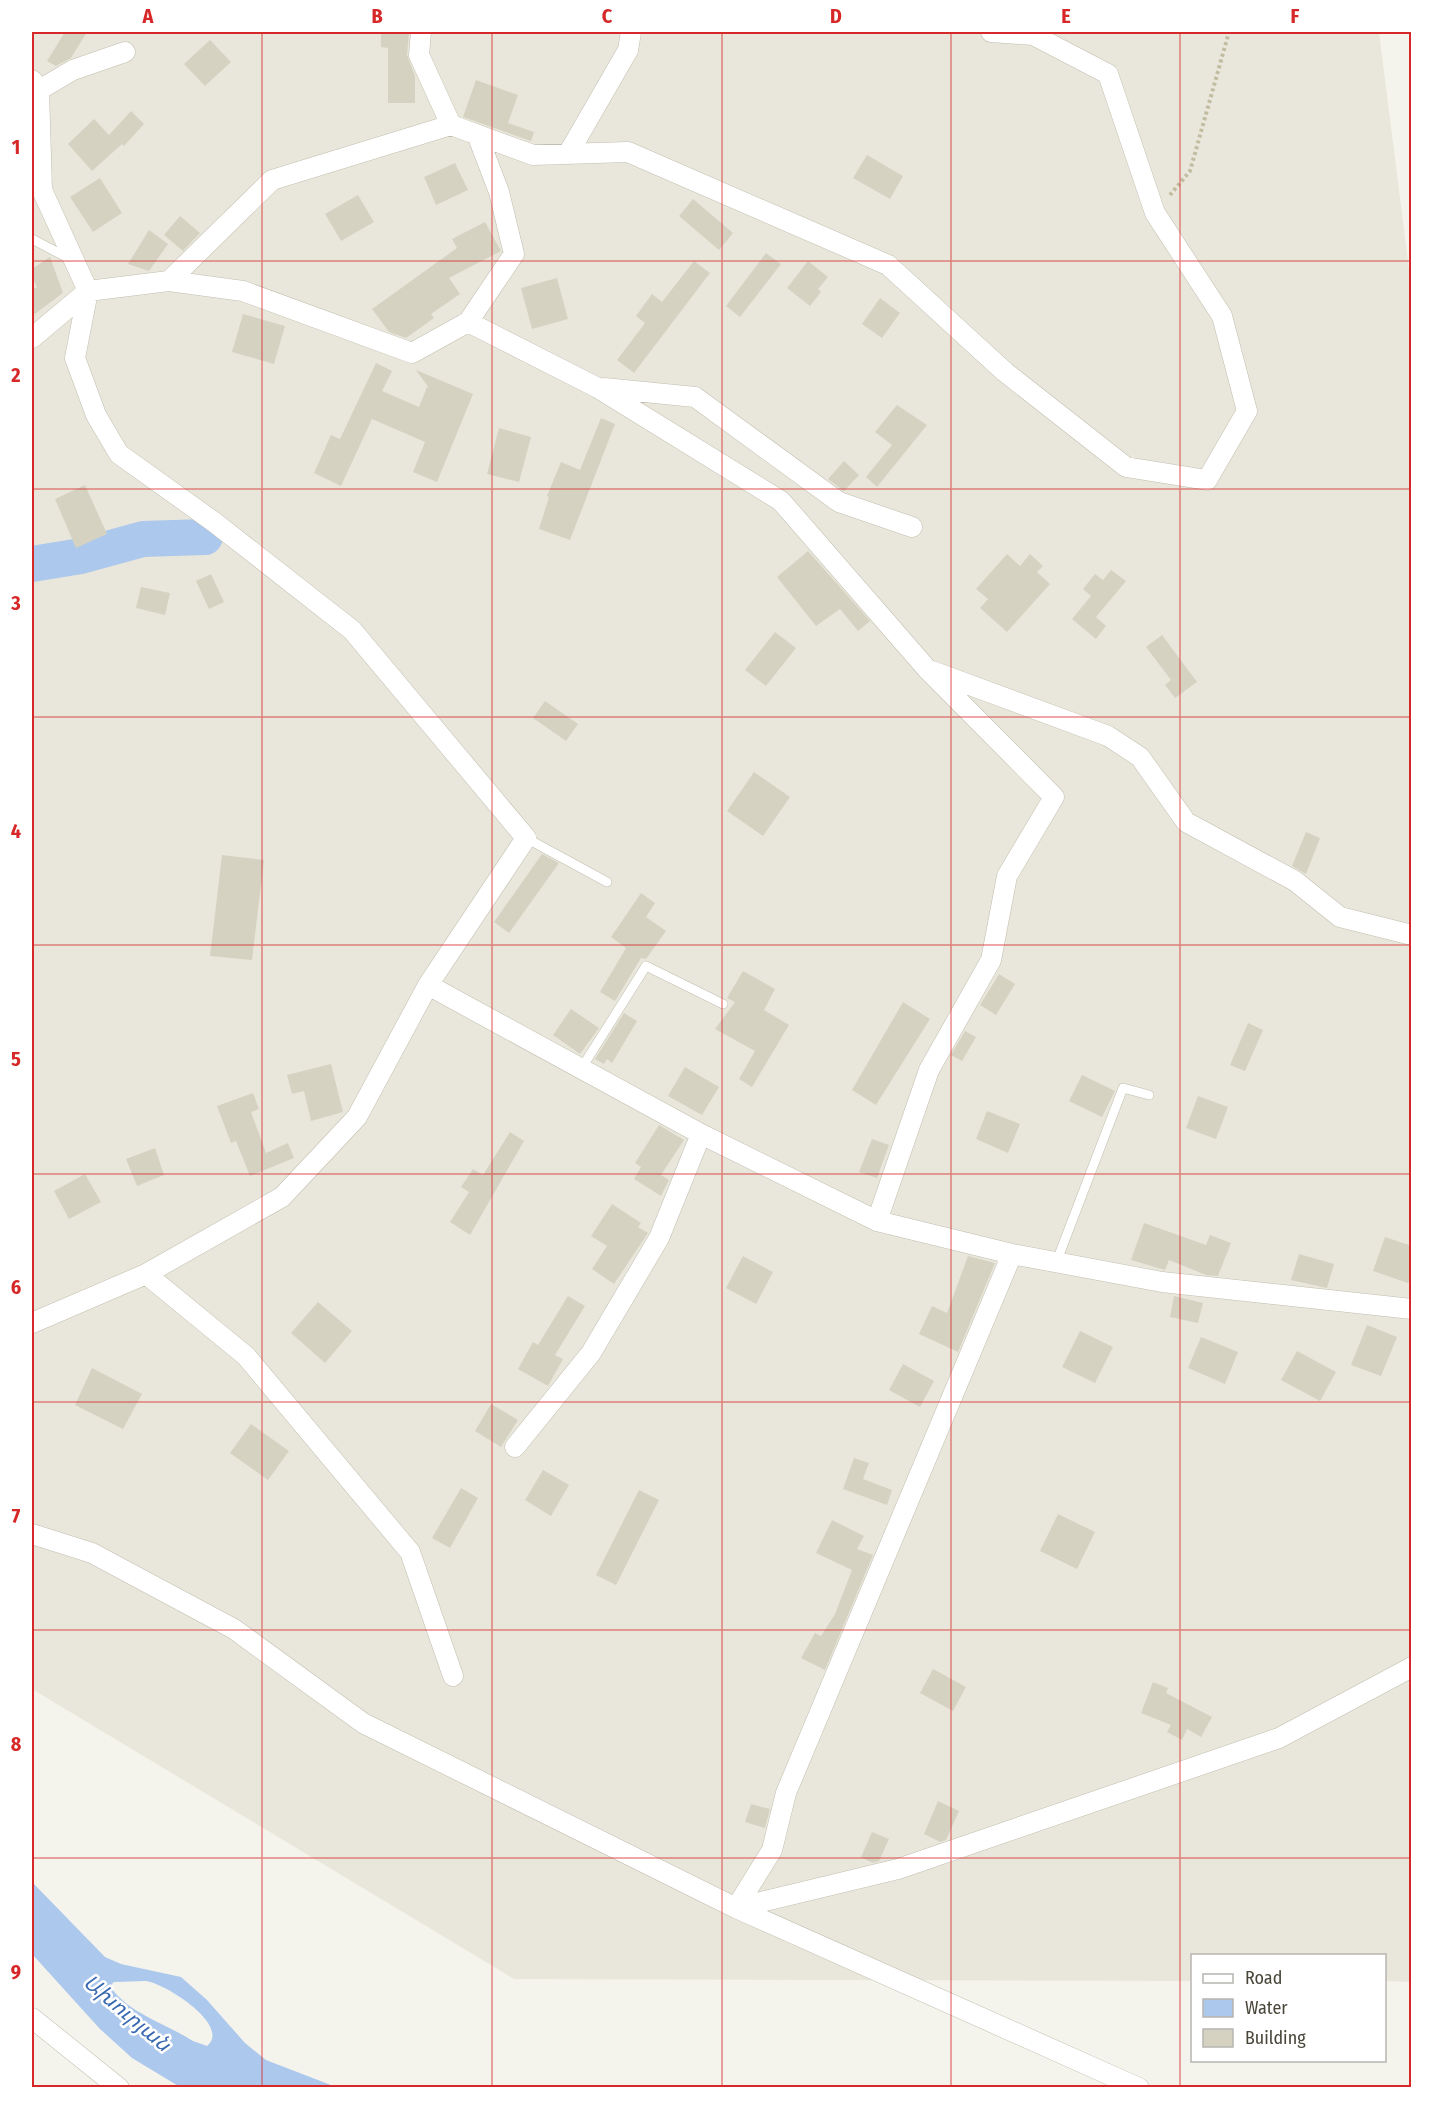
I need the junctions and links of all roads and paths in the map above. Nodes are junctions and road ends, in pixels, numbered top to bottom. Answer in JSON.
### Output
{"nodes":[{"id":1,"x":421,"y":32,"type":"edge"},
{"id":2,"x":631,"y":32,"type":"edge"},
{"id":3,"x":992,"y":32,"type":"edge"},
{"id":4,"x":1229,"y":32,"type":"edge"},
{"id":5,"x":125,"y":52,"type":"dead end"},
{"id":6,"x":35,"y":85,"type":"edge"},
{"id":7,"x":451,"y":125,"type":"junction"},
{"id":8,"x":478,"y":137,"type":"junction"},
{"id":9,"x":568,"y":154,"type":"junction"},
{"id":10,"x":1155,"y":213,"type":"junction"},
{"id":11,"x":32,"y":239,"type":"edge"},
{"id":12,"x":75,"y":262,"type":"junction"},
{"id":13,"x":169,"y":281,"type":"junction"},
{"id":14,"x":88,"y":291,"type":"junction"},
{"id":15,"x":468,"y":322,"type":"junction"},
{"id":16,"x":32,"y":338,"type":"edge"},
{"id":17,"x":598,"y":388,"type":"junction"},
{"id":18,"x":912,"y":527,"type":"dead end"},
{"id":19,"x":927,"y":669,"type":"junction"},
{"id":20,"x":526,"y":838,"type":"junction"},
{"id":21,"x":607,"y":882,"type":"dead end"},
{"id":22,"x":1412,"y":935,"type":"edge"},
{"id":23,"x":428,"y":986,"type":"junction"},
{"id":24,"x":723,"y":1004,"type":"dead end"},
{"id":25,"x":581,"y":1069,"type":"junction"},
{"id":26,"x":1149,"y":1095,"type":"dead end"},
{"id":27,"x":701,"y":1134,"type":"junction"},
{"id":28,"x":877,"y":1221,"type":"junction"},
{"id":29,"x":1012,"y":1254,"type":"junction"},
{"id":30,"x":1056,"y":1263,"type":"junction"},
{"id":31,"x":146,"y":1274,"type":"junction"},
{"id":32,"x":1412,"y":1309,"type":"edge"},
{"id":33,"x":32,"y":1323,"type":"edge"},
{"id":34,"x":515,"y":1447,"type":"dead end"},
{"id":35,"x":32,"y":1534,"type":"edge"},
{"id":36,"x":1412,"y":1667,"type":"edge"},
{"id":37,"x":453,"y":1676,"type":"dead end"},
{"id":38,"x":736,"y":1908,"type":"junction"},
{"id":39,"x":32,"y":2019,"type":"edge"},
{"id":40,"x":119,"y":2088,"type":"edge"},
{"id":41,"x":1139,"y":2088,"type":"edge"}],
"edges":[{"from":1,"to":7,"type":"street"},
{"from":2,"to":9,"type":"street"},
{"from":3,"to":10,"type":"street"},
{"from":4,"to":10,"type":"path"},
{"from":5,"to":6,"type":"street"},
{"from":6,"to":12,"type":"street"},
{"from":7,"to":8,"type":"street"},
{"from":7,"to":13,"type":"street"},
{"from":8,"to":9,"type":"street"},
{"from":8,"to":15,"type":"street"},
{"from":9,"to":10,"type":"street"},
{"from":11,"to":12,"type":"lane"},
{"from":12,"to":14,"type":"street"},
{"from":13,"to":14,"type":"street"},
{"from":13,"to":15,"type":"street"},
{"from":14,"to":16,"type":"street"},
{"from":14,"to":20,"type":"street"},
{"from":15,"to":17,"type":"street"},
{"from":17,"to":18,"type":"street"},
{"from":17,"to":19,"type":"street"},
{"from":19,"to":22,"type":"street"},
{"from":19,"to":28,"type":"street"},
{"from":20,"to":21,"type":"lane"},
{"from":20,"to":23,"type":"street"},
{"from":23,"to":25,"type":"street"},
{"from":23,"to":31,"type":"street"},
{"from":24,"to":25,"type":"lane"},
{"from":25,"to":27,"type":"street"},
{"from":26,"to":30,"type":"lane"},
{"from":27,"to":28,"type":"street"},
{"from":27,"to":34,"type":"street"},
{"from":28,"to":29,"type":"street"},
{"from":29,"to":30,"type":"street"},
{"from":29,"to":38,"type":"street"},
{"from":30,"to":32,"type":"street"},
{"from":31,"to":33,"type":"street"},
{"from":31,"to":37,"type":"street"},
{"from":35,"to":38,"type":"street"},
{"from":36,"to":38,"type":"street"},
{"from":38,"to":41,"type":"street"},
{"from":39,"to":40,"type":"street"}]}
